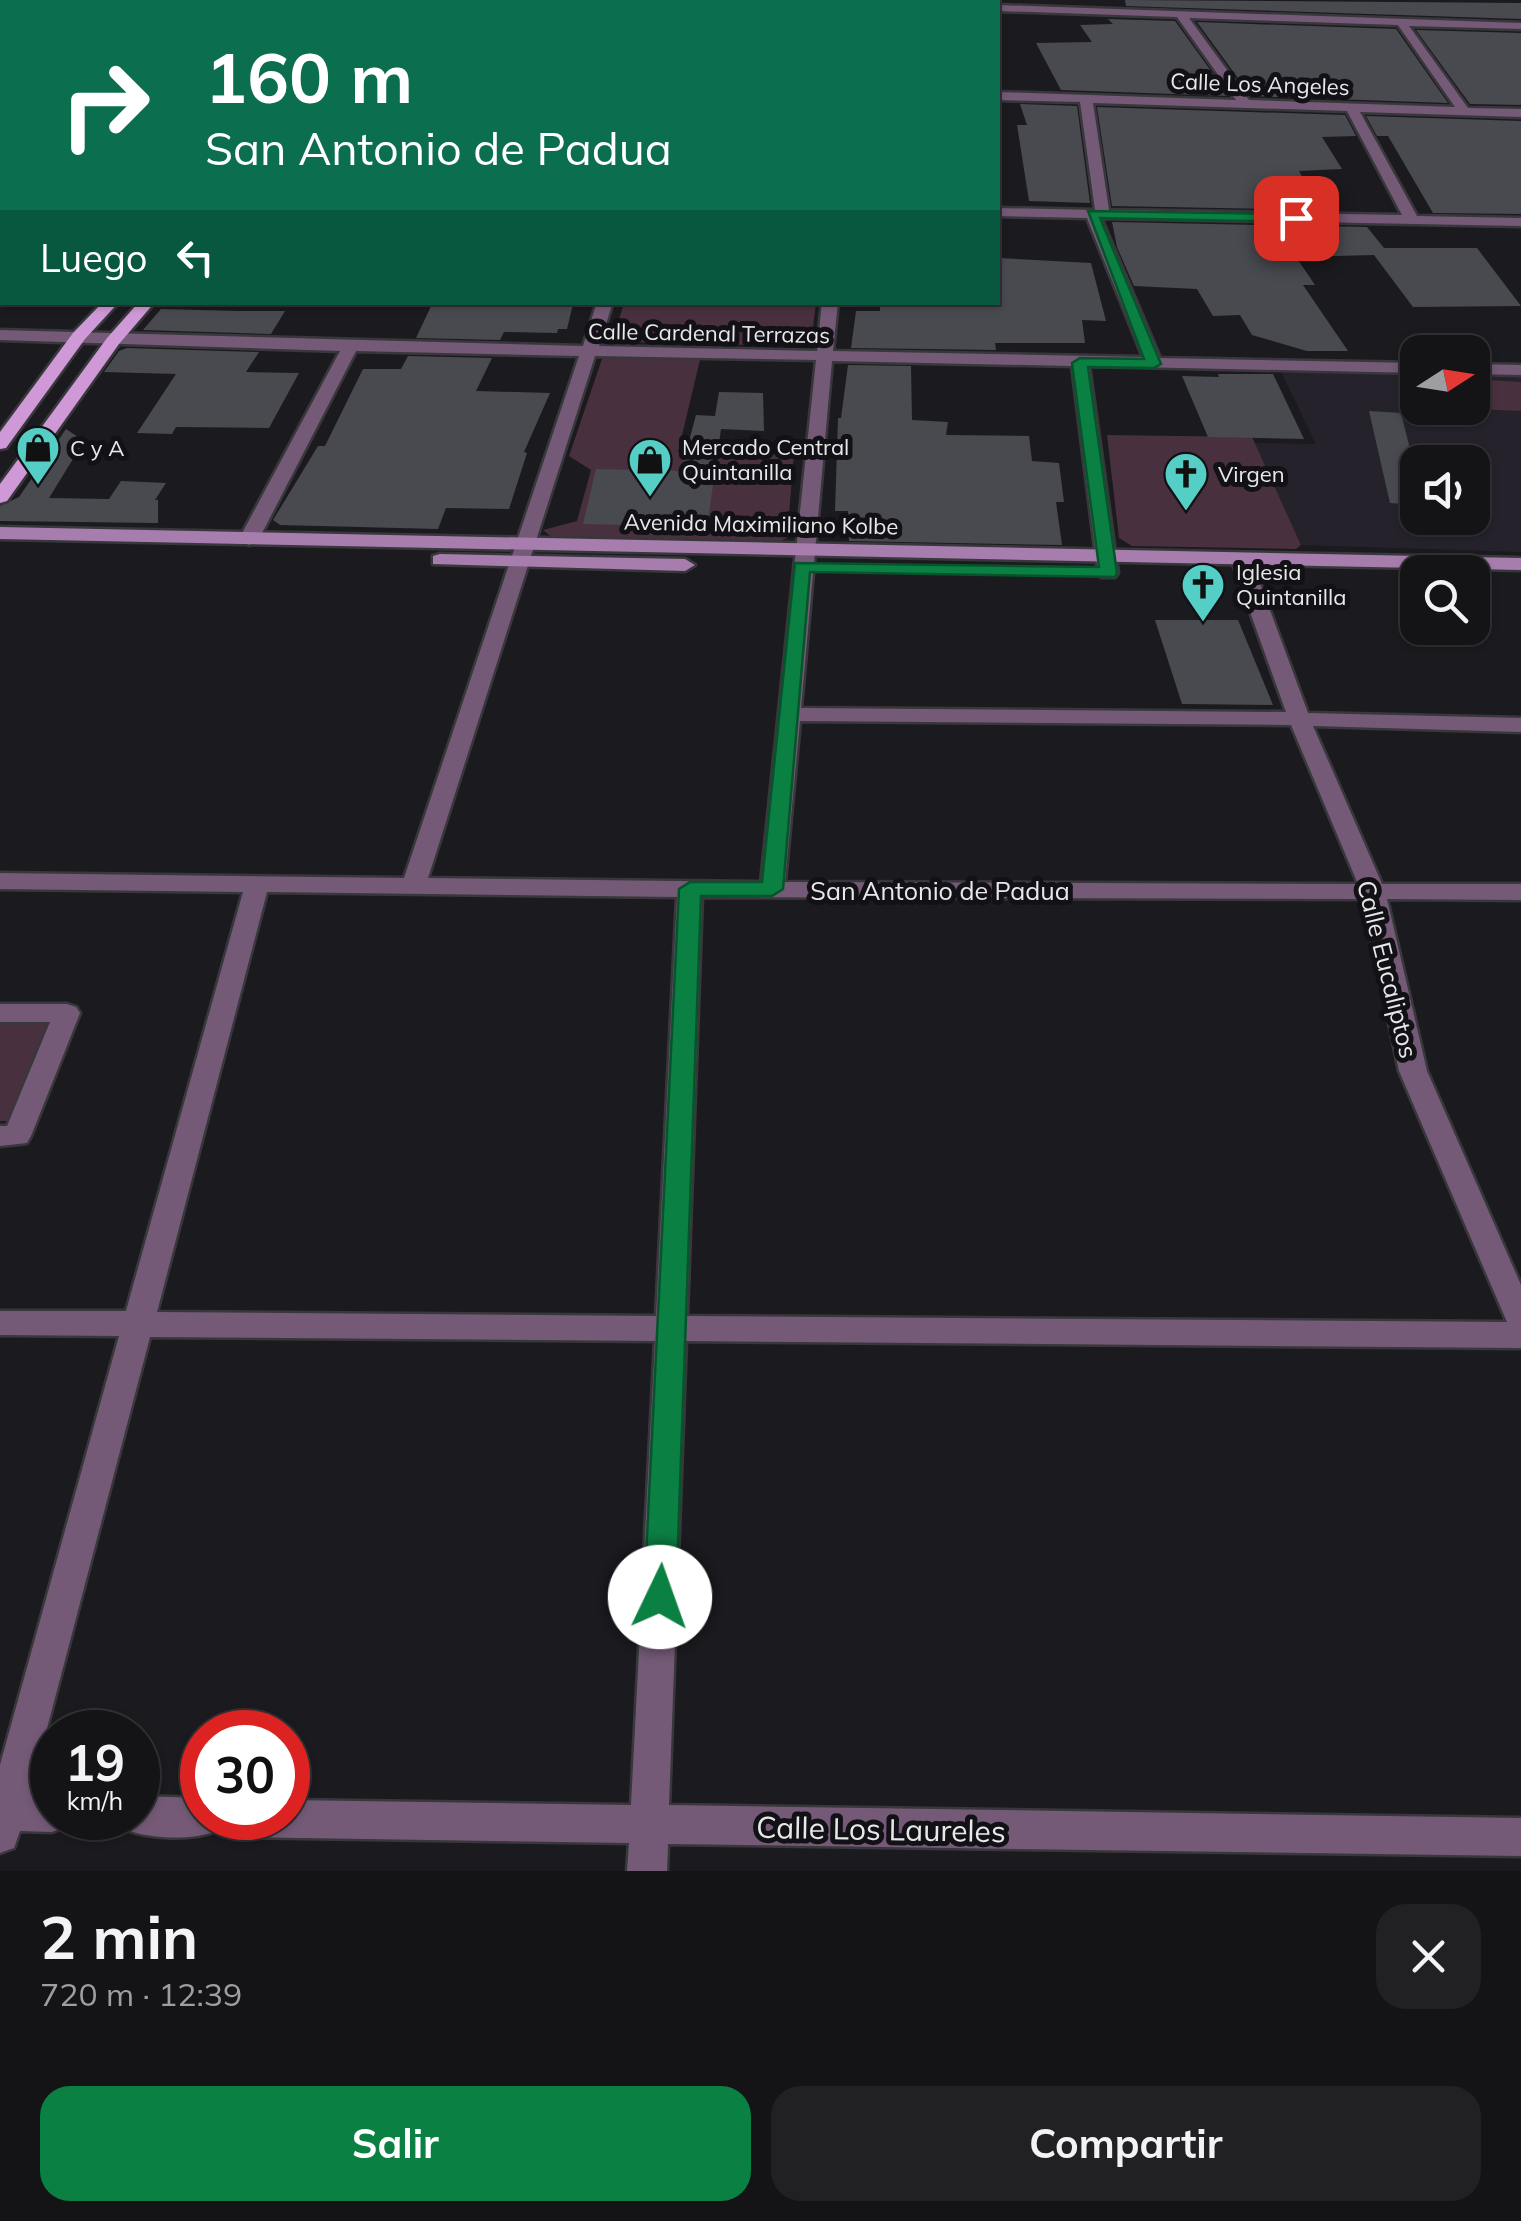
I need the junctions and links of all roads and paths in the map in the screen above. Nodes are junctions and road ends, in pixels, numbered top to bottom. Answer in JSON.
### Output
{"nodes":[{"id":1,"x":1000,"y":8,"type":"edge"},
{"id":2,"x":1181,"y":15,"type":"junction"},
{"id":3,"x":1401,"y":22,"type":"junction"},
{"id":4,"x":1521,"y":26,"type":"edge"},
{"id":5,"x":1000,"y":96,"type":"edge"},
{"id":6,"x":1086,"y":99,"type":"junction"},
{"id":7,"x":1245,"y":104,"type":"junction"},
{"id":8,"x":1351,"y":107,"type":"junction"},
{"id":9,"x":1464,"y":111,"type":"junction"},
{"id":10,"x":1521,"y":112,"type":"edge"},
{"id":11,"x":1000,"y":212,"type":"edge"},
{"id":12,"x":1097,"y":214,"type":"junction"},
{"id":13,"x":1412,"y":220,"type":"junction"},
{"id":14,"x":1521,"y":222,"type":"edge"},
{"id":15,"x":109,"y":305,"type":"edge"},
{"id":16,"x":145,"y":305,"type":"edge"},
{"id":17,"x":604,"y":305,"type":"edge"},
{"id":18,"x":830,"y":305,"type":"edge"},
{"id":19,"x":0,"y":335,"type":"edge"},
{"id":20,"x":79,"y":336,"type":"junction"},
{"id":21,"x":113,"y":341,"type":"junction"},
{"id":22,"x":350,"y":347,"type":"junction"},
{"id":23,"x":588,"y":353,"type":"junction"},
{"id":24,"x":824,"y":358,"type":"junction"},
{"id":25,"x":1080,"y":363,"type":"junction"},
{"id":26,"x":1154,"y":364,"type":"junction"},
{"id":27,"x":1400,"y":368,"type":"edge"},
{"id":28,"x":1490,"y":369,"type":"edge"},
{"id":29,"x":1521,"y":370,"type":"edge"},
{"id":30,"x":0,"y":444,"type":"edge"},
{"id":31,"x":0,"y":497,"type":"edge"},
{"id":32,"x":0,"y":533,"type":"edge"},
{"id":33,"x":248,"y":540,"type":"junction"},
{"id":34,"x":0,"y":548,"type":"edge"},
{"id":35,"x":523,"y":553,"type":"junction"},
{"id":36,"x":803,"y":558,"type":"junction"},
{"id":37,"x":1521,"y":564,"type":"edge"},
{"id":38,"x":1107,"y":565,"type":"junction"},
{"id":39,"x":1244,"y":568,"type":"junction"},
{"id":40,"x":1400,"y":577,"type":"edge"},
{"id":41,"x":1490,"y":579,"type":"edge"},
{"id":42,"x":1521,"y":580,"type":"edge"},
{"id":43,"x":788,"y":714,"type":"junction"},
{"id":44,"x":1299,"y":718,"type":"junction"},
{"id":45,"x":1521,"y":725,"type":"edge"},
{"id":46,"x":0,"y":881,"type":"edge"},
{"id":47,"x":257,"y":884,"type":"junction"},
{"id":48,"x":414,"y":884,"type":"junction"},
{"id":49,"x":690,"y":889,"type":"junction"},
{"id":50,"x":772,"y":889,"type":"junction"},
{"id":51,"x":1373,"y":891,"type":"junction"},
{"id":52,"x":1521,"y":892,"type":"edge"},
{"id":53,"x":0,"y":1013,"type":"edge"},
{"id":54,"x":0,"y":1136,"type":"edge"},
{"id":55,"x":1521,"y":1320,"type":"edge"},
{"id":56,"x":0,"y":1324,"type":"edge"},
{"id":57,"x":139,"y":1324,"type":"junction"},
{"id":58,"x":674,"y":1330,"type":"junction"},
{"id":59,"x":1521,"y":1335,"type":"edge"},
{"id":60,"x":30,"y":1817,"type":"edge"},
{"id":61,"x":310,"y":1819,"type":"edge"},
{"id":62,"x":2,"y":1823,"type":"edge"},
{"id":63,"x":649,"y":1826,"type":"junction"},
{"id":64,"x":1521,"y":1838,"type":"edge"},
{"id":65,"x":647,"y":1871,"type":"edge"}],
"edges":[{"from":1,"to":2,"type":"street"},
{"from":2,"to":3,"type":"street"},
{"from":2,"to":7,"type":"street"},
{"from":3,"to":4,"type":"street"},
{"from":3,"to":9,"type":"street"},
{"from":5,"to":6,"type":"street","name":"Calle Los Angeles"},
{"from":6,"to":7,"type":"street","name":"Calle Los Angeles"},
{"from":6,"to":12,"type":"street"},
{"from":7,"to":8,"type":"street","name":"Calle Los Angeles"},
{"from":8,"to":9,"type":"street","name":"Calle Los Angeles"},
{"from":8,"to":13,"type":"street"},
{"from":9,"to":10,"type":"street","name":"Calle Los Angeles"},
{"from":11,"to":12,"type":"street"},
{"from":12,"to":13,"type":"street"},
{"from":12,"to":26,"type":"street"},
{"from":13,"to":14,"type":"street"},
{"from":15,"to":20,"type":"main road"},
{"from":16,"to":21,"type":"main road"},
{"from":17,"to":23,"type":"street"},
{"from":18,"to":24,"type":"street"},
{"from":19,"to":20,"type":"street","name":"Calle Cardenal Terrazas"},
{"from":20,"to":21,"type":"street","name":"Calle Cardenal Terrazas"},
{"from":20,"to":30,"type":"main road"},
{"from":21,"to":22,"type":"street","name":"Calle Cardenal Terrazas"},
{"from":21,"to":31,"type":"main road"},
{"from":22,"to":23,"type":"street","name":"Calle Cardenal Terrazas"},
{"from":22,"to":33,"type":"street"},
{"from":23,"to":24,"type":"street","name":"Calle Cardenal Terrazas"},
{"from":23,"to":35,"type":"street"},
{"from":24,"to":25,"type":"street","name":"Calle Cardenal Terrazas"},
{"from":24,"to":36,"type":"street"},
{"from":25,"to":26,"type":"street","name":"Calle Cardenal Terrazas"},
{"from":25,"to":38,"type":"street"},
{"from":26,"to":27,"type":"street","name":"Calle Cardenal Terrazas"},
{"from":28,"to":29,"type":"street"},
{"from":32,"to":33,"type":"main road","name":"Avenida Maximiliano Kolbe"},
{"from":33,"to":35,"type":"main road","name":"Avenida Maximiliano Kolbe"},
{"from":34,"to":35,"type":"main road","name":"Avenida Maximiliano Kolbe"},
{"from":35,"to":36,"type":"main road","name":"Avenida Maximiliano Kolbe"},
{"from":35,"to":48,"type":"street"},
{"from":36,"to":38,"type":"main road","name":"Avenida Maximiliano Kolbe"},
{"from":36,"to":43,"type":"street"},
{"from":37,"to":39,"type":"main road","name":"Avenida Maximiliano Kolbe"},
{"from":38,"to":39,"type":"main road","name":"Avenida Maximiliano Kolbe"},
{"from":39,"to":40,"type":"main road","name":"Avenida Maximiliano Kolbe"},
{"from":39,"to":44,"type":"street","name":"Calle Eucaliptos"},
{"from":41,"to":42,"type":"main road"},
{"from":43,"to":44,"type":"street"},
{"from":43,"to":50,"type":"street"},
{"from":44,"to":45,"type":"street"},
{"from":44,"to":51,"type":"street","name":"Calle Eucaliptos"},
{"from":46,"to":47,"type":"street","name":"San Antonio de Padua"},
{"from":47,"to":48,"type":"street","name":"San Antonio de Padua"},
{"from":47,"to":57,"type":"street"},
{"from":48,"to":49,"type":"street","name":"San Antonio de Padua"},
{"from":49,"to":50,"type":"street","name":"San Antonio de Padua"},
{"from":49,"to":58,"type":"street"},
{"from":50,"to":51,"type":"street","name":"San Antonio de Padua"},
{"from":51,"to":52,"type":"street","name":"San Antonio de Padua"},
{"from":51,"to":55,"type":"street","name":"Calle Eucaliptos"},
{"from":53,"to":54,"type":"street"},
{"from":56,"to":57,"type":"street"},
{"from":57,"to":58,"type":"street"},
{"from":57,"to":62,"type":"street"},
{"from":58,"to":59,"type":"street"},
{"from":58,"to":63,"type":"street"},
{"from":60,"to":62,"type":"street"},
{"from":61,"to":63,"type":"street","name":"Calle Los Laureles"},
{"from":63,"to":64,"type":"street","name":"Calle Los Laureles"},
{"from":63,"to":65,"type":"street"}]}
